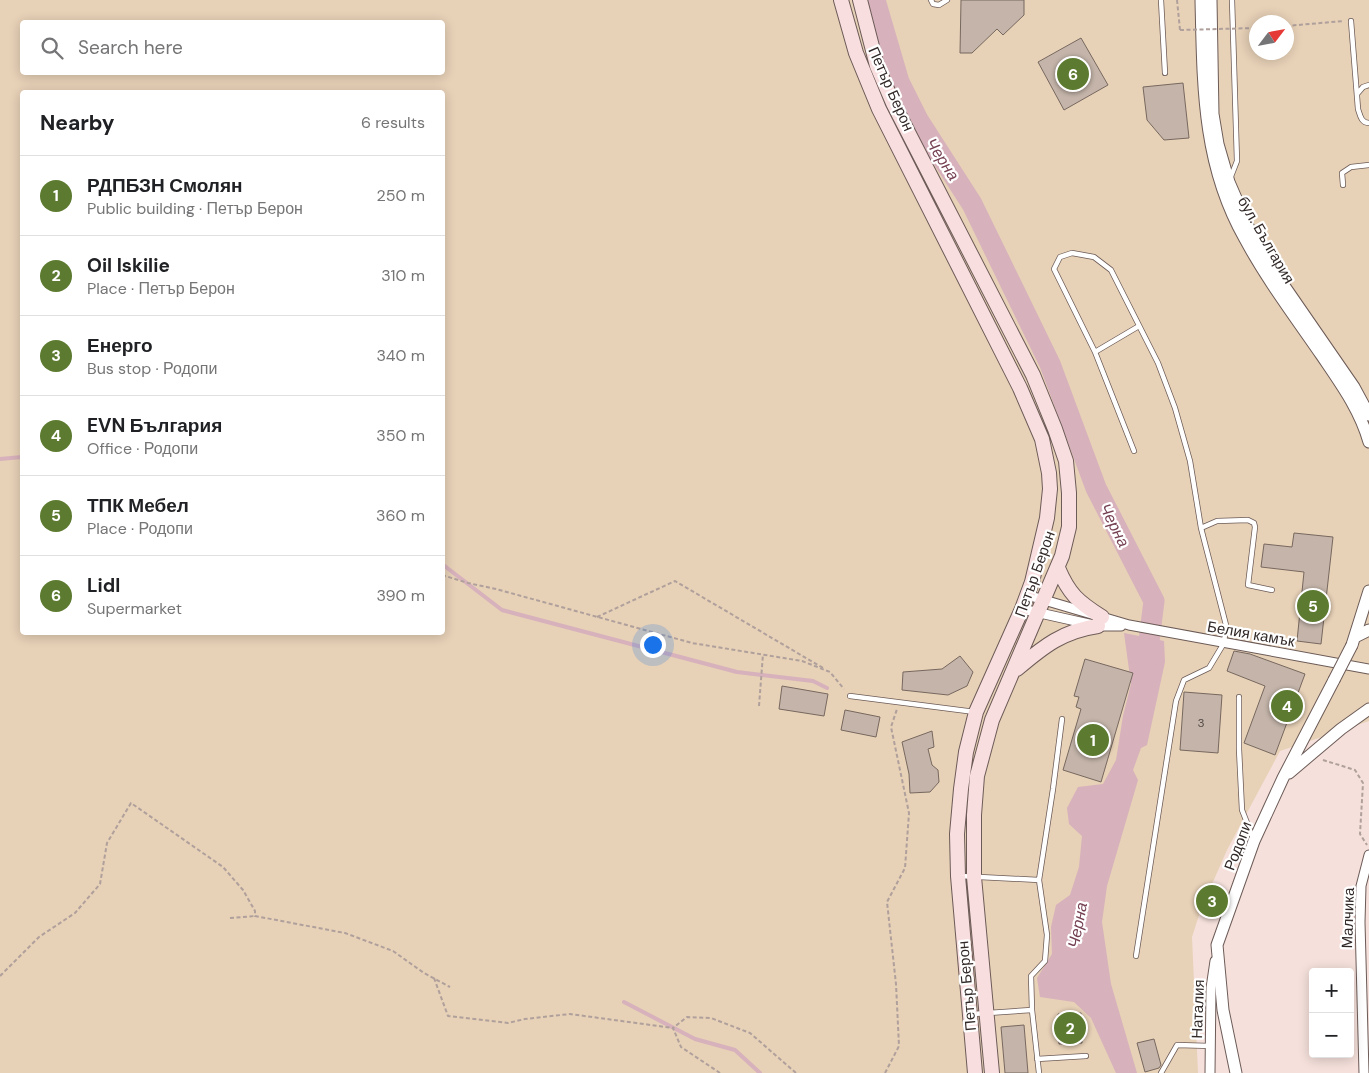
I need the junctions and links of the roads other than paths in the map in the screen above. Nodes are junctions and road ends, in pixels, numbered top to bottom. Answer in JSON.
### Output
{"nodes":[{"id":1,"x":841,"y":0,"type":"edge"},
{"id":2,"x":860,"y":0,"type":"edge"},
{"id":3,"x":931,"y":0,"type":"edge"},
{"id":4,"x":947,"y":0,"type":"edge"},
{"id":5,"x":1161,"y":0,"type":"edge"},
{"id":6,"x":1201,"y":0,"type":"edge"},
{"id":7,"x":1211,"y":0,"type":"edge"},
{"id":8,"x":1232,"y":0,"type":"edge"},
{"id":9,"x":1351,"y":21,"type":"road end"},
{"id":10,"x":1165,"y":73,"type":"dead end"},
{"id":11,"x":1369,"y":85,"type":"edge"},
{"id":12,"x":1357,"y":94,"type":"junction"},
{"id":13,"x":1369,"y":123,"type":"edge"},
{"id":14,"x":1369,"y":165,"type":"edge"},
{"id":15,"x":1229,"y":182,"type":"junction"},
{"id":16,"x":1343,"y":185,"type":"dead end"},
{"id":17,"x":1139,"y":326,"type":"junction"},
{"id":18,"x":1095,"y":352,"type":"junction"},
{"id":19,"x":1369,"y":415,"type":"edge"},
{"id":20,"x":1369,"y":442,"type":"edge"},
{"id":21,"x":1134,"y":451,"type":"dead end"},
{"id":22,"x":1201,"y":528,"type":"junction"},
{"id":23,"x":1058,"y":568,"type":"junction"},
{"id":24,"x":1272,"y":590,"type":"dead end"},
{"id":25,"x":1369,"y":592,"type":"edge"},
{"id":26,"x":1025,"y":602,"type":"junction"},
{"id":27,"x":1042,"y":607,"type":"junction"},
{"id":28,"x":1367,"y":611,"type":"edge"},
{"id":29,"x":1100,"y":621,"type":"junction"},
{"id":30,"x":1369,"y":630,"type":"edge"},
{"id":31,"x":1355,"y":641,"type":"junction"},
{"id":32,"x":1224,"y":642,"type":"junction"},
{"id":33,"x":1369,"y":668,"type":"edge"},
{"id":34,"x":1014,"y":671,"type":"junction"},
{"id":35,"x":850,"y":696,"type":"road end"},
{"id":36,"x":1240,"y":697,"type":"dead end"},
{"id":37,"x":1369,"y":709,"type":"edge"},
{"id":38,"x":976,"y":712,"type":"junction"},
{"id":39,"x":1062,"y":719,"type":"dead end"},
{"id":40,"x":1284,"y":778,"type":"junction"},
{"id":41,"x":1254,"y":841,"type":"junction"},
{"id":42,"x":1369,"y":854,"type":"edge"},
{"id":43,"x":958,"y":876,"type":"junction"},
{"id":44,"x":974,"y":876,"type":"junction"},
{"id":45,"x":1039,"y":880,"type":"junction"},
{"id":46,"x":1217,"y":946,"type":"junction"},
{"id":47,"x":1136,"y":956,"type":"dead end"},
{"id":48,"x":1032,"y":1010,"type":"junction"},
{"id":49,"x":969,"y":1014,"type":"junction"},
{"id":50,"x":986,"y":1014,"type":"junction"},
{"id":51,"x":1210,"y":1046,"type":"junction"},
{"id":52,"x":1086,"y":1056,"type":"dead end"},
{"id":53,"x":1037,"y":1059,"type":"junction"},
{"id":54,"x":975,"y":1073,"type":"edge"},
{"id":55,"x":992,"y":1073,"type":"edge"},
{"id":56,"x":1039,"y":1073,"type":"edge"},
{"id":57,"x":1161,"y":1073,"type":"edge"},
{"id":58,"x":1210,"y":1073,"type":"edge"},
{"id":59,"x":1236,"y":1073,"type":"edge"},
{"id":60,"x":1364,"y":1073,"type":"edge"}],
"edges":[{"from":1,"to":26,"type":"main road","name":"Петър Берон"},
{"from":2,"to":23,"type":"main road","name":"Петър Берон"},
{"from":3,"to":4,"type":"lane"},
{"from":5,"to":10,"type":"lane"},
{"from":6,"to":20,"type":"street","name":"бул. България"},
{"from":7,"to":15,"type":"street","name":"бул. България"},
{"from":8,"to":15,"type":"lane"},
{"from":9,"to":12,"type":"lane"},
{"from":11,"to":12,"type":"lane"},
{"from":12,"to":13,"type":"lane"},
{"from":14,"to":16,"type":"lane"},
{"from":15,"to":19,"type":"street","name":"бул. България"},
{"from":17,"to":18,"type":"lane"},
{"from":17,"to":18,"type":"lane"},
{"from":17,"to":22,"type":"lane"},
{"from":18,"to":21,"type":"lane"},
{"from":22,"to":24,"type":"lane"},
{"from":22,"to":32,"type":"lane"},
{"from":23,"to":27,"type":"main road","name":"Петър Берон"},
{"from":23,"to":29,"type":"main road"},
{"from":25,"to":28,"type":"street"},
{"from":26,"to":27,"type":"street","name":"Белия камък"},
{"from":26,"to":27,"type":"street","name":"Белия камък"},
{"from":26,"to":38,"type":"main road","name":"Петър Берон"},
{"from":27,"to":29,"type":"street","name":"Белия камък"},
{"from":27,"to":29,"type":"street","name":"Белия камък"},
{"from":27,"to":34,"type":"main road","name":"Петър Берон"},
{"from":28,"to":31,"type":"street","name":"Родопи"},
{"from":29,"to":32,"type":"street","name":"Белия камък"},
{"from":29,"to":34,"type":"main road"},
{"from":30,"to":31,"type":"street"},
{"from":31,"to":40,"type":"street","name":"Родопи","bridge":true},
{"from":32,"to":33,"type":"street","name":"Белия камък"},
{"from":32,"to":47,"type":"lane"},
{"from":34,"to":44,"type":"main road","name":"Петър Берон"},
{"from":35,"to":38,"type":"lane"},
{"from":36,"to":41,"type":"lane"},
{"from":37,"to":40,"type":"street"},
{"from":38,"to":43,"type":"main road","name":"Петър Берон"},
{"from":39,"to":45,"type":"lane"},
{"from":40,"to":41,"type":"street","name":"Родопи"},
{"from":41,"to":46,"type":"street","name":"Родопи"},
{"from":42,"to":60,"type":"street","name":"Малчика"},
{"from":43,"to":44,"type":"lane"},
{"from":43,"to":49,"type":"main road","name":"Петър Берон"},
{"from":44,"to":45,"type":"lane"},
{"from":44,"to":50,"type":"main road","name":"Петър Берон"},
{"from":45,"to":48,"type":"lane"},
{"from":46,"to":51,"type":"street","name":"Наталия"},
{"from":46,"to":59,"type":"street","name":"Родопи"},
{"from":48,"to":50,"type":"lane"},
{"from":48,"to":53,"type":"lane"},
{"from":49,"to":50,"type":"lane"},
{"from":49,"to":54,"type":"main road","name":"Петър Берон"},
{"from":50,"to":55,"type":"main road","name":"Петър Берон"},
{"from":51,"to":57,"type":"lane"},
{"from":51,"to":58,"type":"street","name":"Наталия"},
{"from":52,"to":53,"type":"lane"},
{"from":53,"to":56,"type":"lane"}]}
